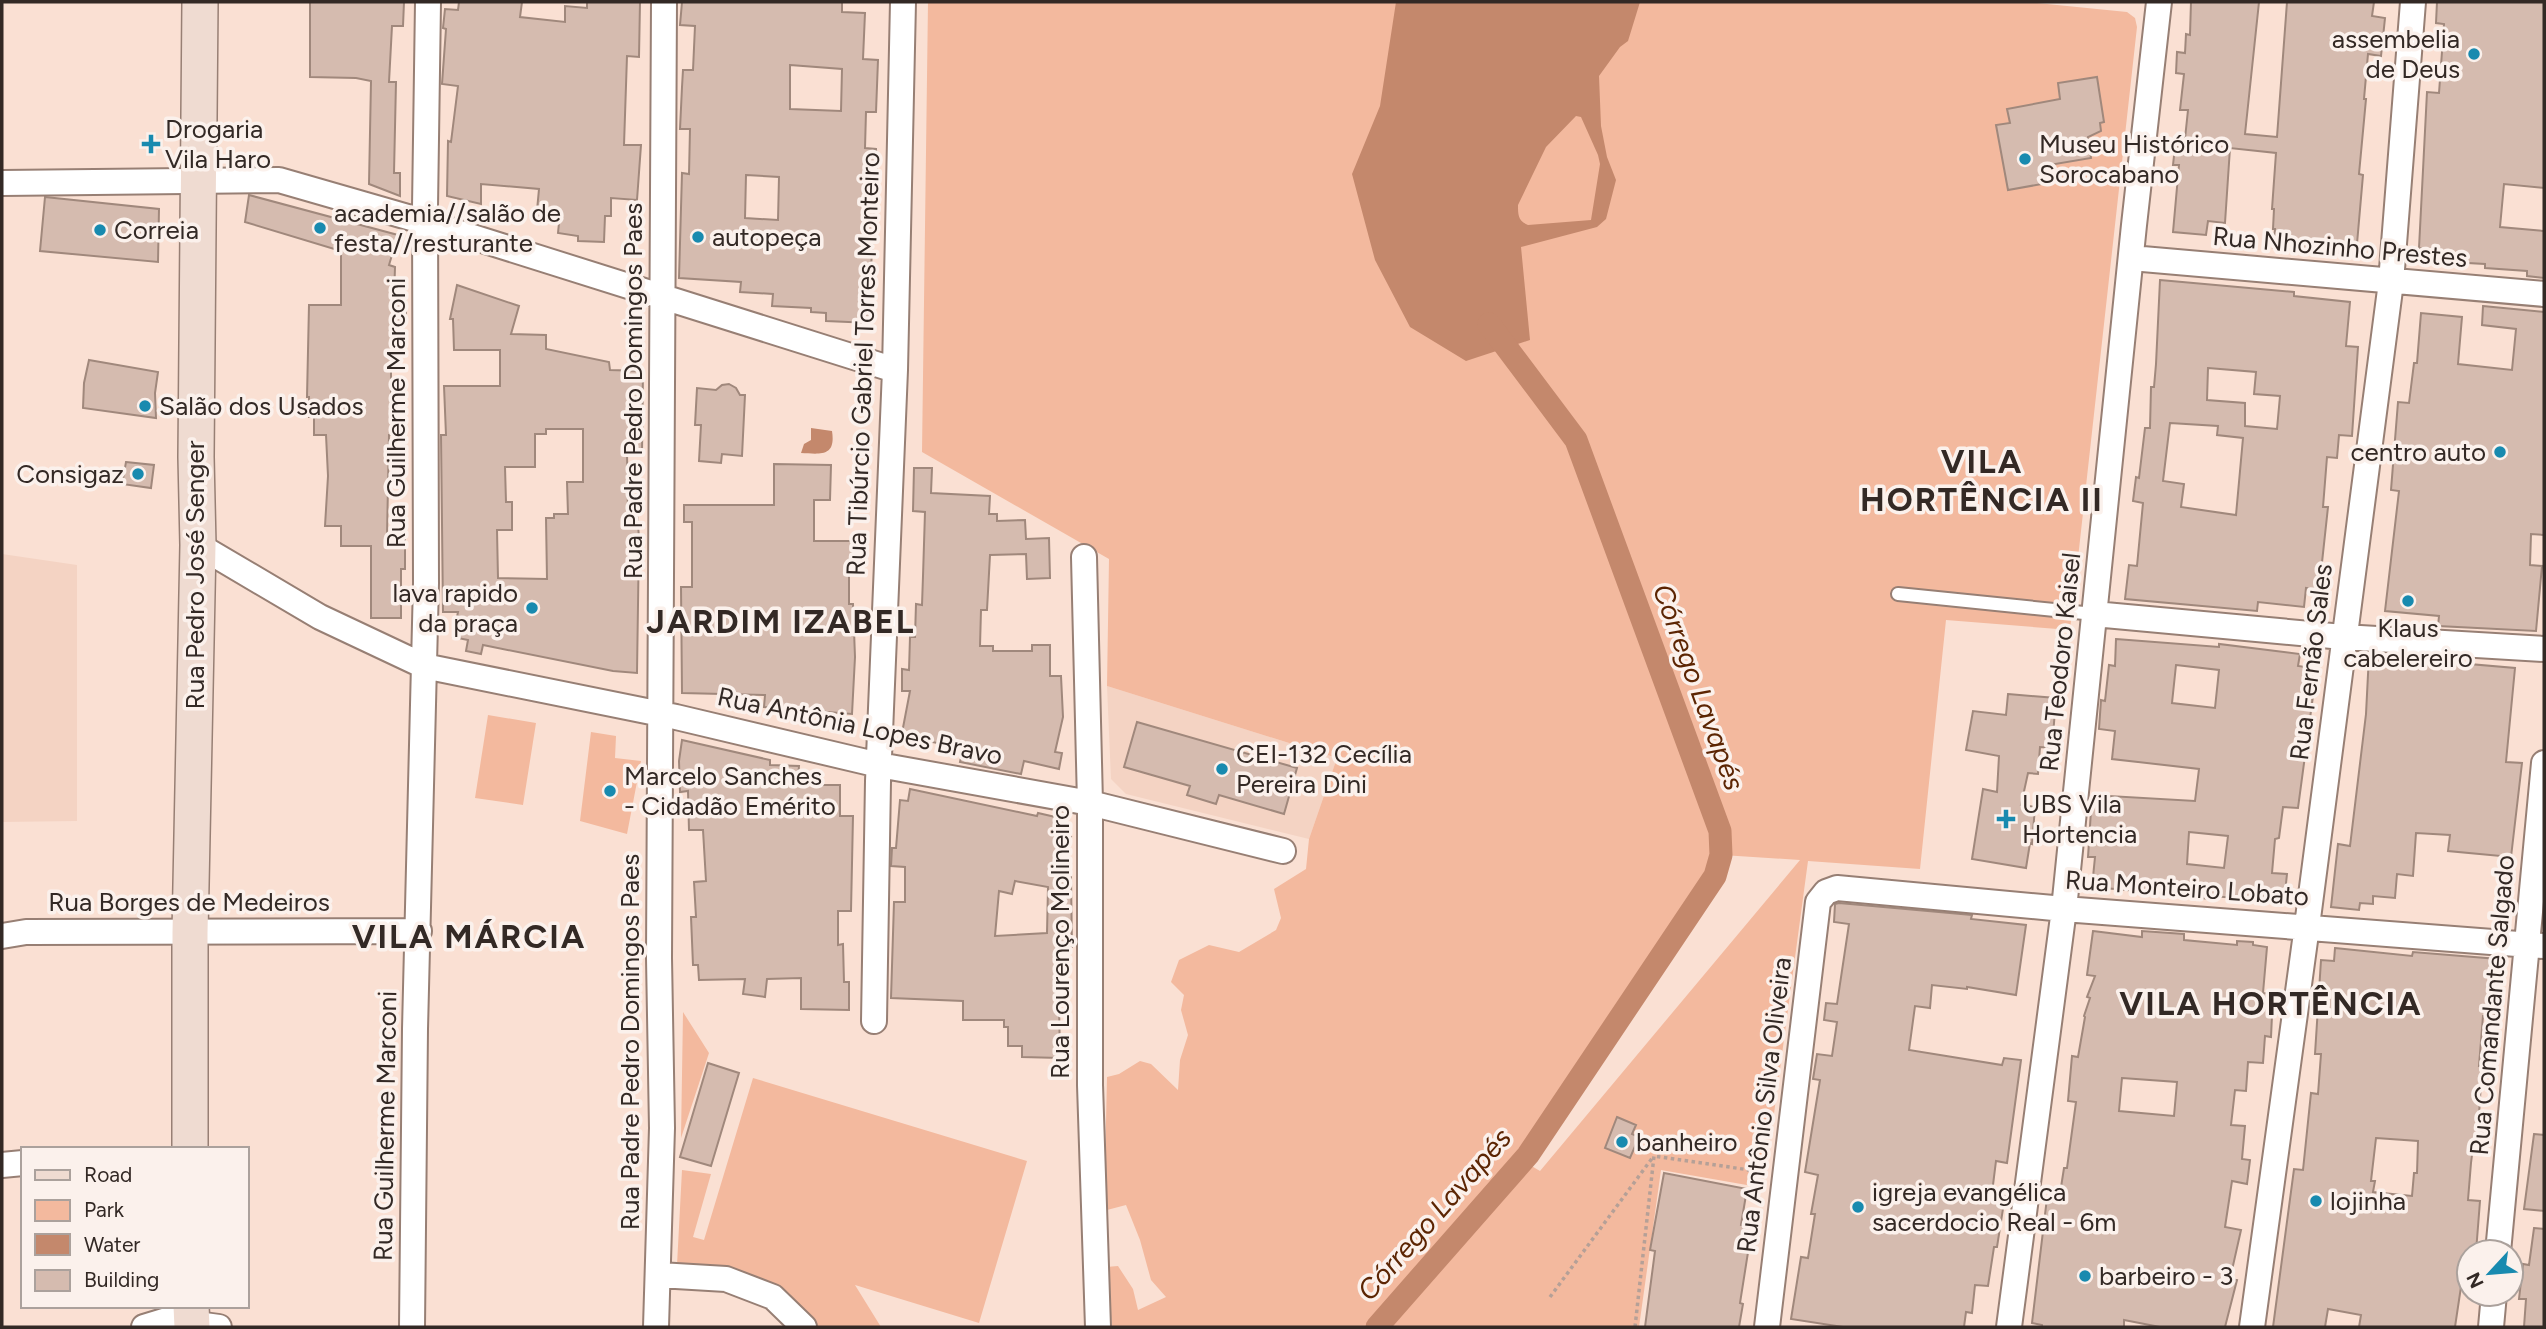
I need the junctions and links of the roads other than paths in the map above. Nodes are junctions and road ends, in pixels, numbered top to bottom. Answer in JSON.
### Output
{"nodes":[{"id":1,"x":200,"y":2,"type":"edge"},
{"id":2,"x":428,"y":2,"type":"edge"},
{"id":3,"x":664,"y":2,"type":"edge"},
{"id":4,"x":903,"y":2,"type":"edge"},
{"id":5,"x":2159,"y":2,"type":"edge"},
{"id":6,"x":2413,"y":2,"type":"edge"},
{"id":7,"x":197,"y":181,"type":"junction"},
{"id":8,"x":2,"y":183,"type":"edge"},
{"id":9,"x":425,"y":222,"type":"junction"},
{"id":10,"x":2131,"y":258,"type":"junction"},
{"id":11,"x":2390,"y":282,"type":"junction"},
{"id":12,"x":2544,"y":294,"type":"edge"},
{"id":13,"x":663,"y":298,"type":"junction"},
{"id":14,"x":894,"y":370,"type":"junction"},
{"id":15,"x":198,"y":545,"type":"junction"},
{"id":16,"x":1084,"y":557,"type":"dead end"},
{"id":17,"x":1898,"y":594,"type":"dead end"},
{"id":18,"x":2094,"y":614,"type":"junction"},
{"id":19,"x":2343,"y":637,"type":"junction"},
{"id":20,"x":2544,"y":649,"type":"edge"},
{"id":21,"x":424,"y":666,"type":"junction"},
{"id":22,"x":661,"y":714,"type":"junction"},
{"id":23,"x":2544,"y":763,"type":"edge"},
{"id":24,"x":879,"y":765,"type":"junction"},
{"id":25,"x":1090,"y":803,"type":"junction"},
{"id":26,"x":1283,"y":851,"type":"dead end"},
{"id":27,"x":1826,"y":892,"type":"joint"},
{"id":28,"x":2064,"y":909,"type":"junction"},
{"id":29,"x":2307,"y":926,"type":"junction"},
{"id":30,"x":419,"y":931,"type":"junction"},
{"id":31,"x":190,"y":933,"type":"junction"},
{"id":32,"x":2,"y":936,"type":"edge"},
{"id":33,"x":2536,"y":945,"type":"edge"},
{"id":34,"x":874,"y":1021,"type":"dead end"},
{"id":35,"x":190,"y":1147,"type":"edge"},
{"id":36,"x":21,"y":1163,"type":"edge"},
{"id":37,"x":2,"y":1165,"type":"edge"},
{"id":38,"x":2500,"y":1238,"type":"edge"},
{"id":39,"x":659,"y":1275,"type":"junction"},
{"id":40,"x":2493,"y":1308,"type":"edge"},
{"id":41,"x":199,"y":1321,"type":"edge"},
{"id":42,"x":144,"y":1327,"type":"edge"},
{"id":43,"x":412,"y":1327,"type":"edge"},
{"id":44,"x":656,"y":1327,"type":"edge"},
{"id":45,"x":804,"y":1327,"type":"edge"},
{"id":46,"x":1098,"y":1327,"type":"edge"},
{"id":47,"x":1767,"y":1327,"type":"edge"},
{"id":48,"x":2010,"y":1327,"type":"edge"},
{"id":49,"x":2252,"y":1327,"type":"edge"},
{"id":50,"x":2491,"y":1327,"type":"edge"}],
"edges":[{"from":1,"to":7,"type":"main road","name":"Rua Pedro José Senger"},
{"from":2,"to":9,"type":"street","name":"Rua Guilherme Marconi"},
{"from":3,"to":13,"type":"street","name":"Rua Padre Pedro Domingos Paes"},
{"from":4,"to":14,"type":"street","name":"Rua Tibúrcio Gabriel Torres Monteiro"},
{"from":5,"to":10,"type":"street","name":"Rua Teodoro Kaisel"},
{"from":6,"to":11,"type":"street","name":"Rua Fernão Sales"},
{"from":7,"to":8,"type":"street"},
{"from":7,"to":9,"type":"street"},
{"from":7,"to":15,"type":"main road","name":"Rua Pedro José Senger"},
{"from":9,"to":13,"type":"street"},
{"from":9,"to":21,"type":"street","name":"Rua Guilherme Marconi"},
{"from":10,"to":11,"type":"street","name":"Rua Nhozinho Prestes"},
{"from":10,"to":18,"type":"street","name":"Rua Teodoro Kaisel"},
{"from":11,"to":12,"type":"street","name":"Rua Nhozinho Prestes"},
{"from":11,"to":19,"type":"street","name":"Rua Fernão Sales"},
{"from":13,"to":14,"type":"street"},
{"from":13,"to":22,"type":"street","name":"Rua Padre Pedro Domingos Paes"},
{"from":14,"to":24,"type":"street","name":"Rua Tibúrcio Gabriel Torres Monteiro"},
{"from":15,"to":21,"type":"street","name":"Rua Antônia Lopes Bravo"},
{"from":15,"to":31,"type":"main road","name":"Rua Pedro José Senger"},
{"from":16,"to":25,"type":"street","name":"Rua Lourenço Molineiro"},
{"from":17,"to":18,"type":"lane"},
{"from":18,"to":19,"type":"street"},
{"from":18,"to":28,"type":"street","name":"Rua Teodoro Kaisel"},
{"from":19,"to":20,"type":"street"},
{"from":19,"to":29,"type":"street","name":"Rua Fernão Sales"},
{"from":21,"to":22,"type":"street","name":"Rua Antônia Lopes Bravo"},
{"from":21,"to":30,"type":"street","name":"Rua Guilherme Marconi"},
{"from":22,"to":24,"type":"street","name":"Rua Antônia Lopes Bravo"},
{"from":22,"to":39,"type":"street","name":"Rua Padre Pedro Domingos Paes"},
{"from":23,"to":33,"type":"street","name":"Rua Comandante Salgado"},
{"from":24,"to":25,"type":"street","name":"Rua Antônia Lopes Bravo"},
{"from":24,"to":34,"type":"street","name":"Rua Tibúrcio Gabriel Torres Monteiro"},
{"from":25,"to":26,"type":"street","name":"Rua Antônia Lopes Bravo"},
{"from":25,"to":46,"type":"street","name":"Rua Lourenço Molineiro"},
{"from":27,"to":28,"type":"street","name":"Rua Monteiro Lobato"},
{"from":27,"to":47,"type":"street","name":"Rua Antônio Silva Oliveira"},
{"from":28,"to":29,"type":"street","name":"Rua Monteiro Lobato"},
{"from":28,"to":48,"type":"street","name":"Rua Teodoro Kaisel"},
{"from":29,"to":33,"type":"street","name":"Rua Monteiro Lobato"},
{"from":29,"to":49,"type":"street","name":"Rua Fernão Sales"},
{"from":30,"to":31,"type":"street","name":"Rua Borges de Medeiros"},
{"from":30,"to":43,"type":"street","name":"Rua Guilherme Marconi"},
{"from":31,"to":32,"type":"street","name":"Rua Borges de Medeiros"},
{"from":31,"to":35,"type":"main road","name":"Rua Pedro José Senger"},
{"from":33,"to":38,"type":"street","name":"Rua Comandante Salgado"},
{"from":36,"to":37,"type":"street"},
{"from":39,"to":44,"type":"street","name":"Rua Padre Pedro Domingos Paes"},
{"from":39,"to":45,"type":"street"},
{"from":40,"to":50,"type":"street"},
{"from":41,"to":42,"type":"street"}]}
